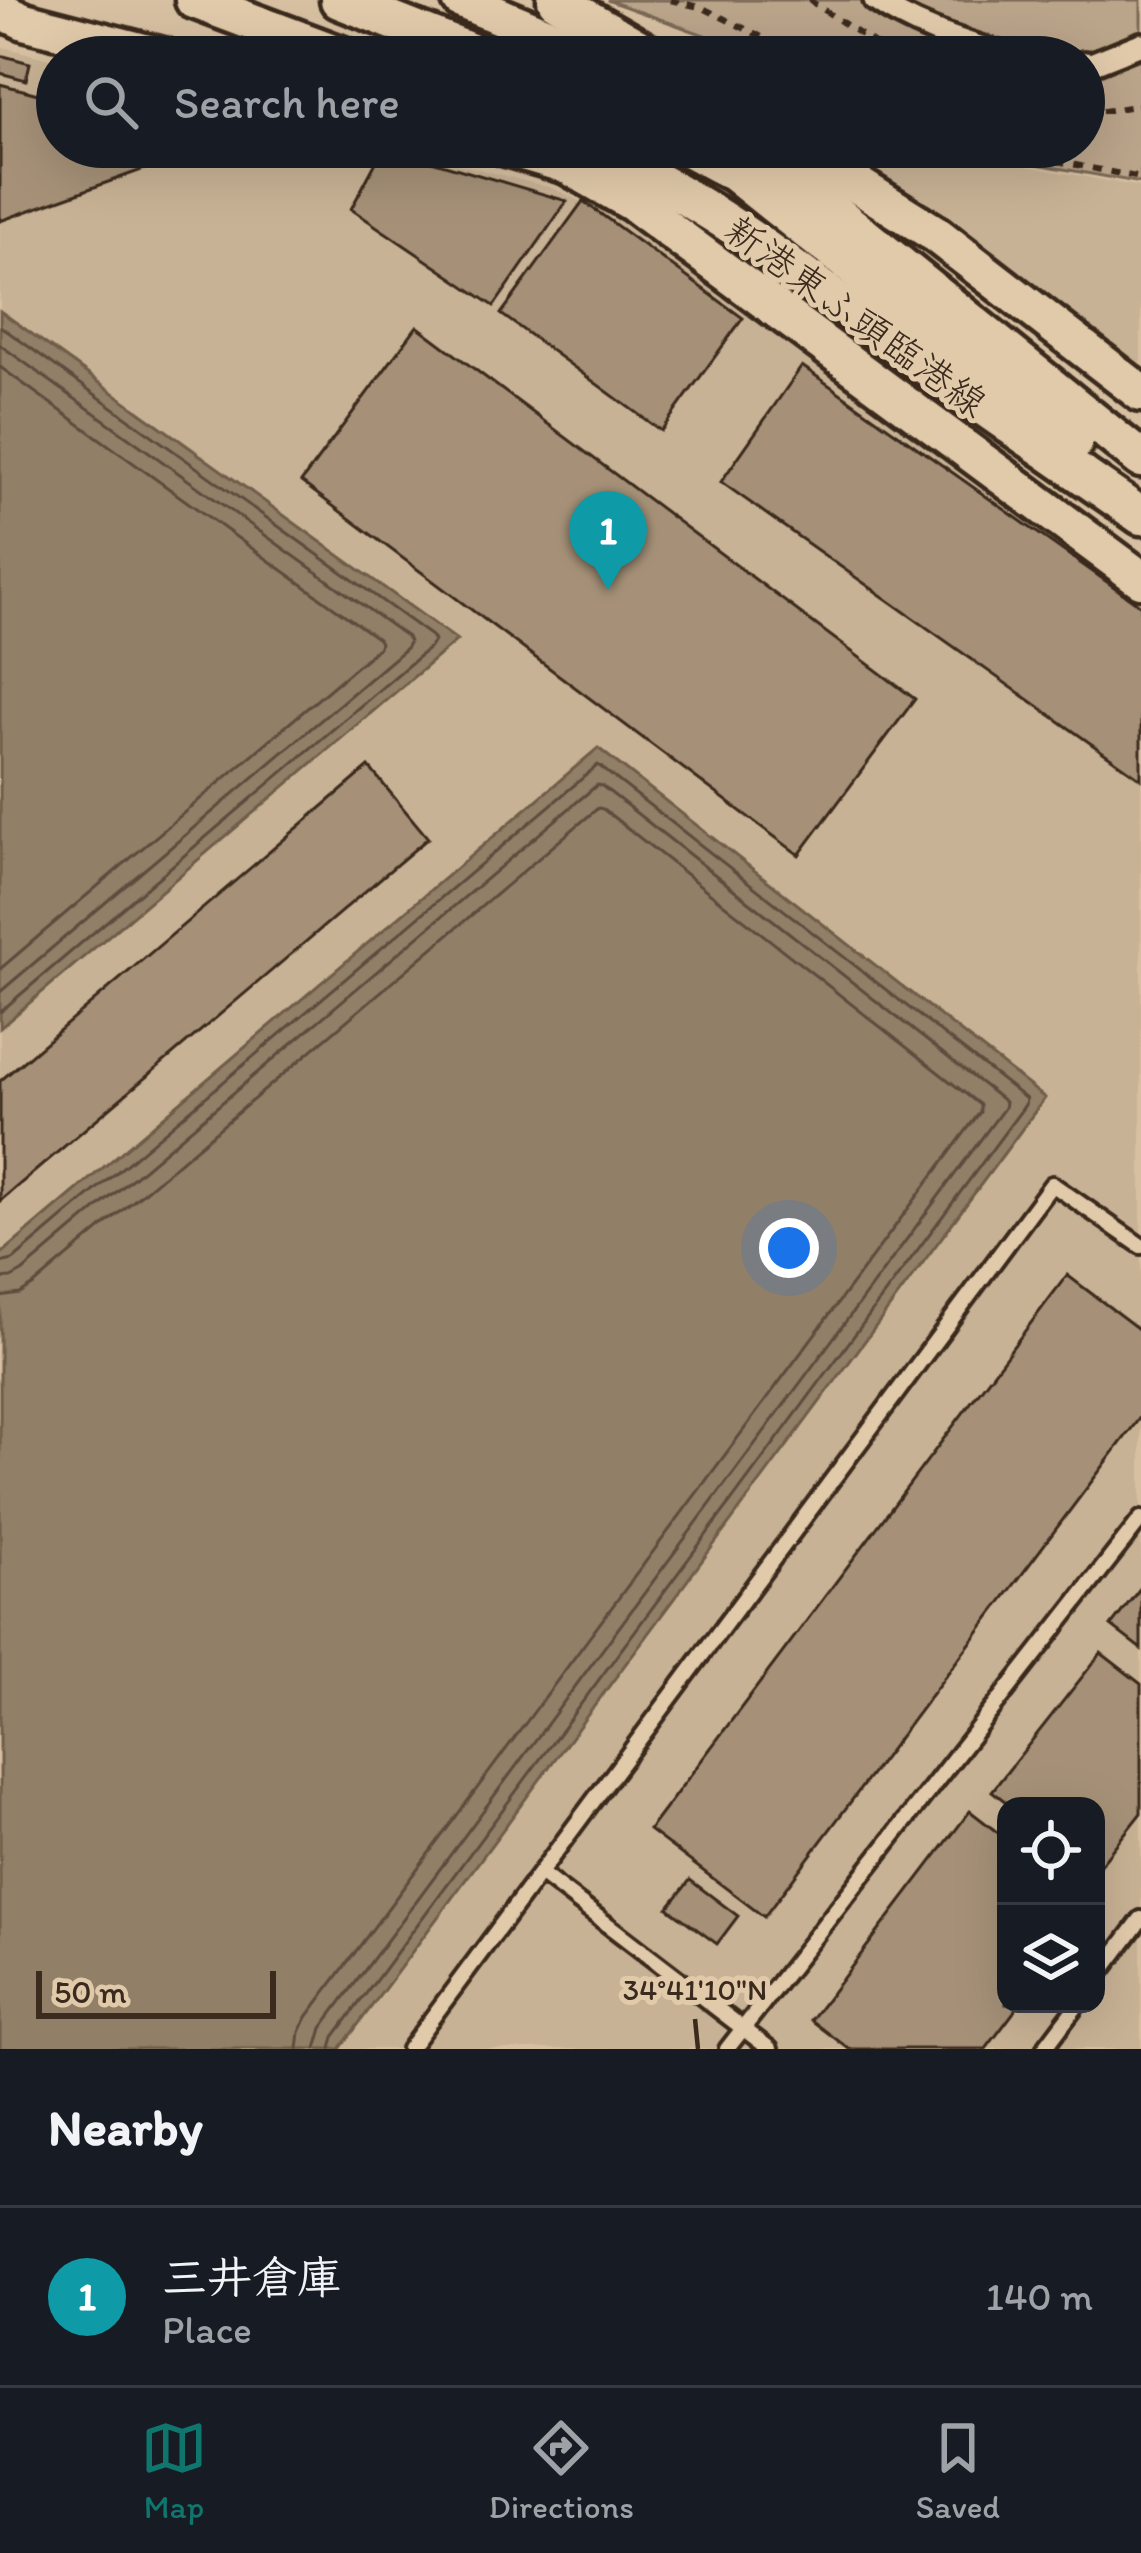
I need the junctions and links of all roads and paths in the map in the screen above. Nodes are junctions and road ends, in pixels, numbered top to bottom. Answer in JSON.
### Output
{"nodes":[{"id":1,"x":194,"y":0,"type":"edge"},
{"id":2,"x":338,"y":0,"type":"edge"},
{"id":3,"x":461,"y":0,"type":"edge"},
{"id":4,"x":518,"y":0,"type":"edge"},
{"id":5,"x":556,"y":0,"type":"edge"},
{"id":6,"x":670,"y":0,"type":"edge"},
{"id":7,"x":808,"y":0,"type":"edge"},
{"id":8,"x":875,"y":0,"type":"edge"},
{"id":9,"x":704,"y":4,"type":"edge"},
{"id":10,"x":0,"y":10,"type":"edge"},
{"id":11,"x":82,"y":36,"type":"edge"},
{"id":12,"x":290,"y":36,"type":"edge"},
{"id":13,"x":430,"y":36,"type":"edge"},
{"id":14,"x":548,"y":36,"type":"edge"},
{"id":15,"x":582,"y":36,"type":"edge"},
{"id":16,"x":618,"y":36,"type":"edge"},
{"id":17,"x":761,"y":36,"type":"edge"},
{"id":18,"x":862,"y":36,"type":"edge"},
{"id":19,"x":945,"y":36,"type":"edge"},
{"id":20,"x":1141,"y":44,"type":"edge"},
{"id":21,"x":1105,"y":58,"type":"edge"},
{"id":22,"x":1141,"y":105,"type":"edge"},
{"id":23,"x":1105,"y":111,"type":"edge"},
{"id":24,"x":572,"y":168,"type":"edge"},
{"id":25,"x":631,"y":168,"type":"edge"},
{"id":26,"x":725,"y":168,"type":"edge"},
{"id":27,"x":780,"y":168,"type":"edge"},
{"id":28,"x":812,"y":168,"type":"edge"},
{"id":29,"x":827,"y":168,"type":"edge"},
{"id":30,"x":1091,"y":168,"type":"edge"},
{"id":31,"x":1141,"y":178,"type":"edge"},
{"id":32,"x":1141,"y":392,"type":"edge"},
{"id":33,"x":1141,"y":435,"type":"edge"},
{"id":34,"x":1141,"y":459,"type":"edge"},
{"id":35,"x":1141,"y":496,"type":"edge"},
{"id":36,"x":1141,"y":516,"type":"edge"},
{"id":37,"x":1141,"y":579,"type":"edge"},
{"id":38,"x":1141,"y":1246,"type":"edge"},
{"id":39,"x":1141,"y":1519,"type":"edge"},
{"id":40,"x":540,"y":1873,"type":"junction"},
{"id":41,"x":1141,"y":1918,"type":"edge"},
{"id":42,"x":1105,"y":1967,"type":"edge"},
{"id":43,"x":1071,"y":2013,"type":"edge"},
{"id":44,"x":743,"y":2028,"type":"junction"},
{"id":45,"x":409,"y":2049,"type":"edge"},
{"id":46,"x":727,"y":2049,"type":"edge"},
{"id":47,"x":770,"y":2049,"type":"edge"},
{"id":48,"x":1044,"y":2049,"type":"edge"}],
"edges":[{"from":1,"to":12,"type":"street"},
{"from":2,"to":13,"type":"street"},
{"from":3,"to":14,"type":"street"},
{"from":4,"to":15,"type":"street"},
{"from":5,"to":16,"type":"street"},
{"from":6,"to":9,"type":"path"},
{"from":7,"to":18,"type":"path"},
{"from":8,"to":19,"type":"street"},
{"from":9,"to":17,"type":"path"},
{"from":10,"to":11,"type":"street"},
{"from":20,"to":21,"type":"street"},
{"from":22,"to":23,"type":"path"},
{"from":24,"to":37,"type":"street","name":"新港東ふ頭臨港線"},
{"from":25,"to":36,"type":"street"},
{"from":26,"to":35,"type":"street","name":"新港東ふ頭臨港線"},
{"from":27,"to":34,"type":"street"},
{"from":28,"to":33,"type":"street"},
{"from":29,"to":32,"type":"street"},
{"from":30,"to":31,"type":"path"},
{"from":38,"to":40,"type":"lane"},
{"from":39,"to":44,"type":"lane"},
{"from":40,"to":44,"type":"lane"},
{"from":40,"to":45,"type":"lane"},
{"from":41,"to":42,"type":"lane"},
{"from":43,"to":48,"type":"lane"},
{"from":44,"to":46,"type":"lane"},
{"from":44,"to":47,"type":"lane"}]}
